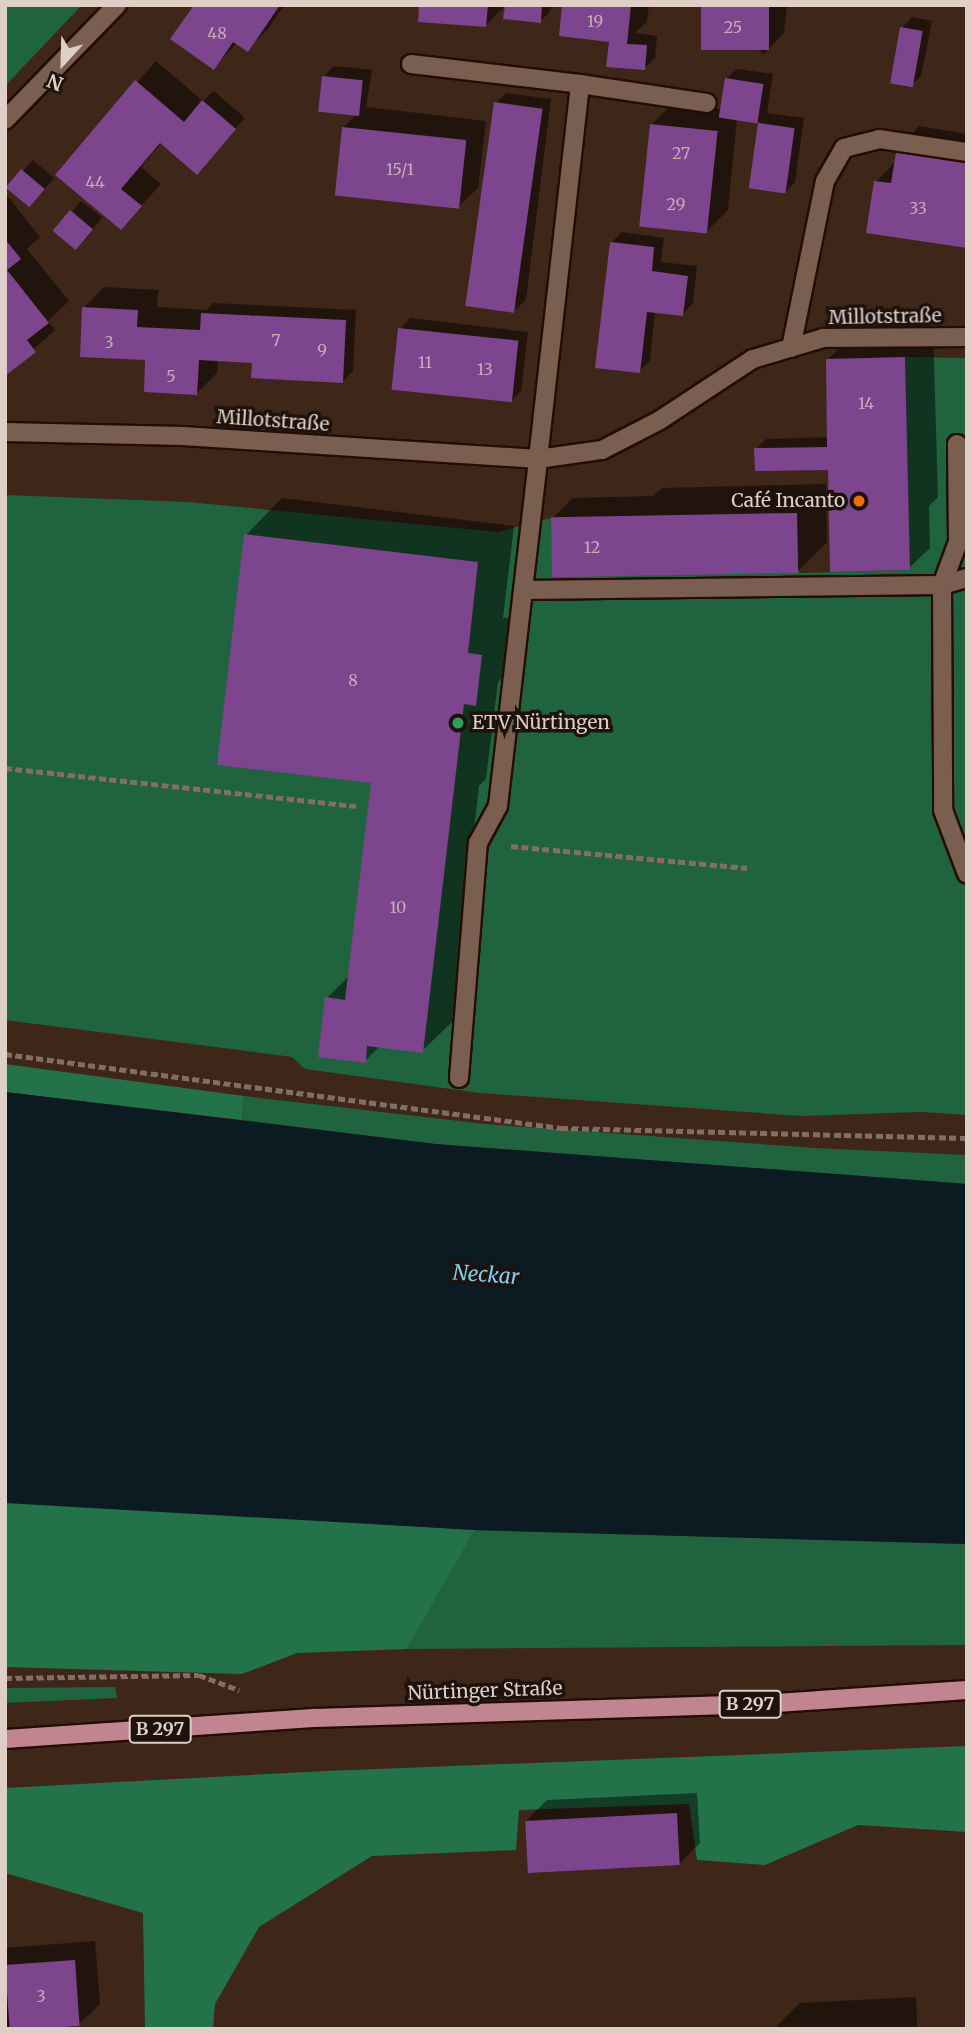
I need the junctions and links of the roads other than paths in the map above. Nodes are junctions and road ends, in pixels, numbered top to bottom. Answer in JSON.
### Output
{"nodes":[{"id":1,"x":117,"y":5,"type":"edge"},
{"id":2,"x":411,"y":64,"type":"dead end"},
{"id":3,"x":580,"y":84,"type":"junction"},
{"id":4,"x":707,"y":103,"type":"dead end"},
{"id":5,"x":5,"y":120,"type":"edge"},
{"id":6,"x":967,"y":152,"type":"edge"},
{"id":7,"x":967,"y":337,"type":"edge"},
{"id":8,"x":790,"y":348,"type":"junction"},
{"id":9,"x":5,"y":432,"type":"edge"},
{"id":10,"x":957,"y":444,"type":"dead end"},
{"id":11,"x":538,"y":459,"type":"junction"},
{"id":12,"x":967,"y":578,"type":"edge"},
{"id":13,"x":942,"y":585,"type":"junction"},
{"id":14,"x":524,"y":590,"type":"junction"},
{"id":15,"x":967,"y":874,"type":"edge"},
{"id":16,"x":459,"y":1078,"type":"dead end"},
{"id":17,"x":967,"y":1690,"type":"edge"},
{"id":18,"x":5,"y":1739,"type":"edge"}],
"edges":[{"from":1,"to":5,"type":"street"},
{"from":2,"to":3,"type":"street"},
{"from":3,"to":4,"type":"street"},
{"from":3,"to":11,"type":"street"},
{"from":6,"to":8,"type":"street"},
{"from":7,"to":8,"type":"street","name":"Millotstraße"},
{"from":8,"to":11,"type":"street","name":"Millotstraße"},
{"from":9,"to":11,"type":"street","name":"Millotstraße"},
{"from":10,"to":13,"type":"street"},
{"from":11,"to":14,"type":"street"},
{"from":12,"to":13,"type":"street"},
{"from":13,"to":14,"type":"street"},
{"from":13,"to":15,"type":"street"},
{"from":14,"to":16,"type":"street"},
{"from":17,"to":18,"type":"main road","name":"Nürtinger Straße","number":"B 297"}]}
